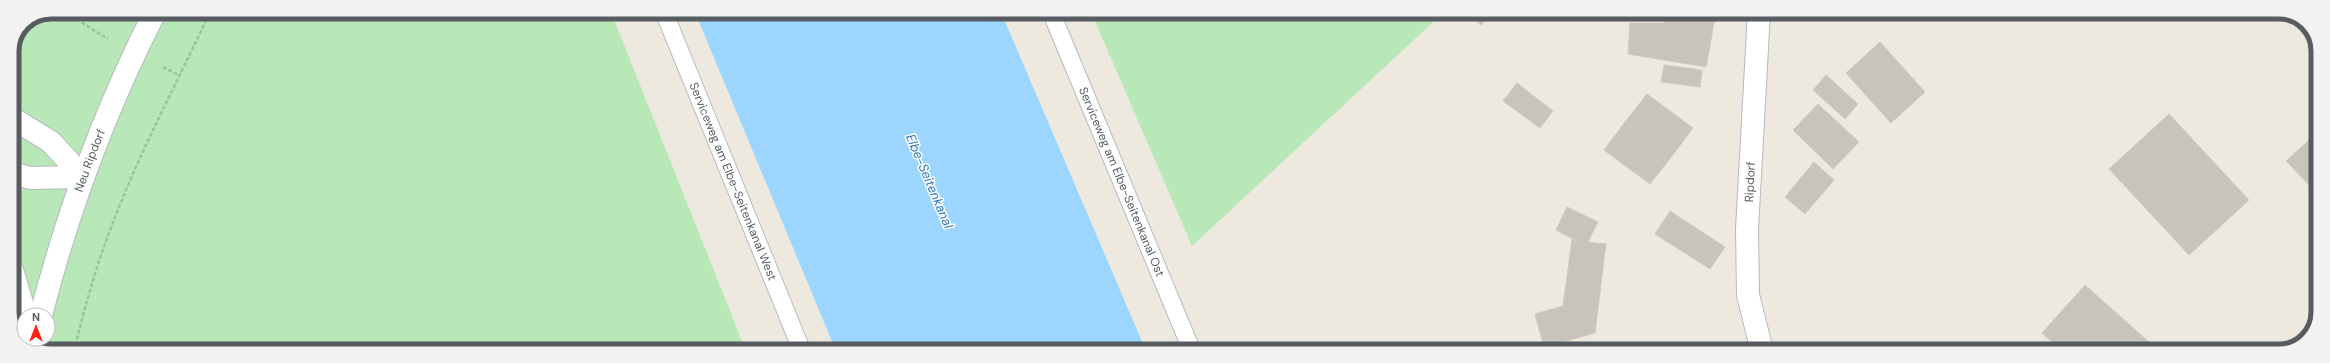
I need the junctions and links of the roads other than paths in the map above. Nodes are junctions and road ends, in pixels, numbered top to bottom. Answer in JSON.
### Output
{"nodes":[{"id":1,"x":151,"y":19,"type":"edge"},
{"id":2,"x":667,"y":19,"type":"edge"},
{"id":3,"x":1054,"y":19,"type":"edge"},
{"id":4,"x":1759,"y":19,"type":"edge"},
{"id":5,"x":19,"y":122,"type":"edge"},
{"id":6,"x":19,"y":175,"type":"edge"},
{"id":7,"x":83,"y":177,"type":"junction"},
{"id":8,"x":19,"y":293,"type":"edge"},
{"id":9,"x":22,"y":307,"type":"edge"},
{"id":10,"x":43,"y":307,"type":"edge"},
{"id":11,"x":799,"y":344,"type":"edge"},
{"id":12,"x":1189,"y":344,"type":"edge"},
{"id":13,"x":1760,"y":344,"type":"edge"}],
"edges":[{"from":1,"to":7,"type":"street","name":"Neu Ripdorf"},
{"from":2,"to":11,"type":"lane","name":"Serviceweg am Elbe-Seitenkanal West"},
{"from":3,"to":12,"type":"lane","name":"Serviceweg am Elbe-Seitenkanal Ost"},
{"from":4,"to":13,"type":"street","name":"Ripdorf"},
{"from":5,"to":7,"type":"street"},
{"from":6,"to":7,"type":"street"},
{"from":7,"to":10,"type":"street","name":"Neu Ripdorf"},
{"from":8,"to":9,"type":"street"}]}
